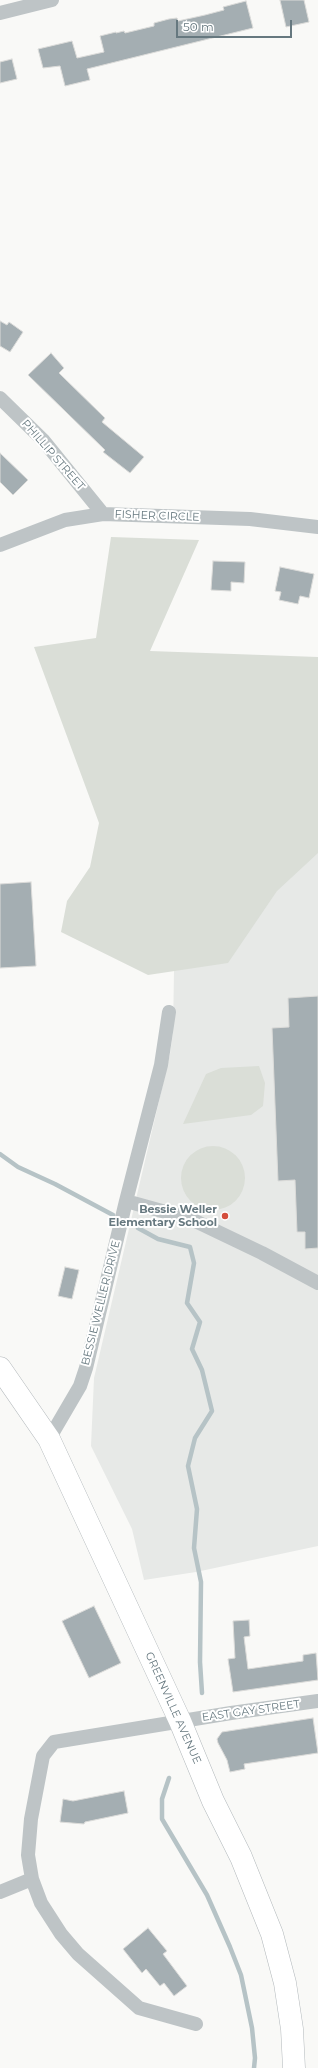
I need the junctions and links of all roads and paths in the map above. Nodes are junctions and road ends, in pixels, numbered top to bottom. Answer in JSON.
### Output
{"nodes":[{"id":1,"x":52,"y":0,"type":"edge"},
{"id":2,"x":0,"y":13,"type":"edge"},
{"id":3,"x":0,"y":398,"type":"edge"},
{"id":4,"x":103,"y":514,"type":"junction"},
{"id":5,"x":318,"y":527,"type":"edge"},
{"id":6,"x":0,"y":545,"type":"edge"},
{"id":7,"x":169,"y":1012,"type":"dead end"},
{"id":8,"x":126,"y":1201,"type":"junction"},
{"id":9,"x":318,"y":1283,"type":"edge"},
{"id":10,"x":0,"y":1368,"type":"edge"},
{"id":11,"x":49,"y":1439,"type":"junction"},
{"id":12,"x":318,"y":1701,"type":"edge"},
{"id":13,"x":180,"y":1722,"type":"junction"},
{"id":14,"x":32,"y":1878,"type":"junction"},
{"id":15,"x":0,"y":1892,"type":"edge"},
{"id":16,"x":196,"y":2024,"type":"dead end"},
{"id":17,"x":294,"y":2068,"type":"edge"}],
"edges":[{"from":1,"to":2,"type":"street"},
{"from":3,"to":4,"type":"street","name":"PHILLIP STREET"},
{"from":4,"to":5,"type":"street","name":"FISHER CIRCLE"},
{"from":4,"to":6,"type":"street","name":"FISHER CIRCLE"},
{"from":7,"to":8,"type":"street","name":"BESSIE WELLER DRIVE"},
{"from":8,"to":9,"type":"street"},
{"from":8,"to":11,"type":"street","name":"BESSIE WELLER DRIVE"},
{"from":10,"to":11,"type":"main road","name":"GREENVILLE AVENUE"},
{"from":11,"to":13,"type":"main road","name":"GREENVILLE AVENUE"},
{"from":12,"to":13,"type":"street","name":"EAST GAY STREET"},
{"from":13,"to":14,"type":"street","name":"EAST GAY STREET"},
{"from":13,"to":17,"type":"main road","name":"GREENVILLE AVENUE"},
{"from":14,"to":15,"type":"street"},
{"from":14,"to":16,"type":"street"}]}
